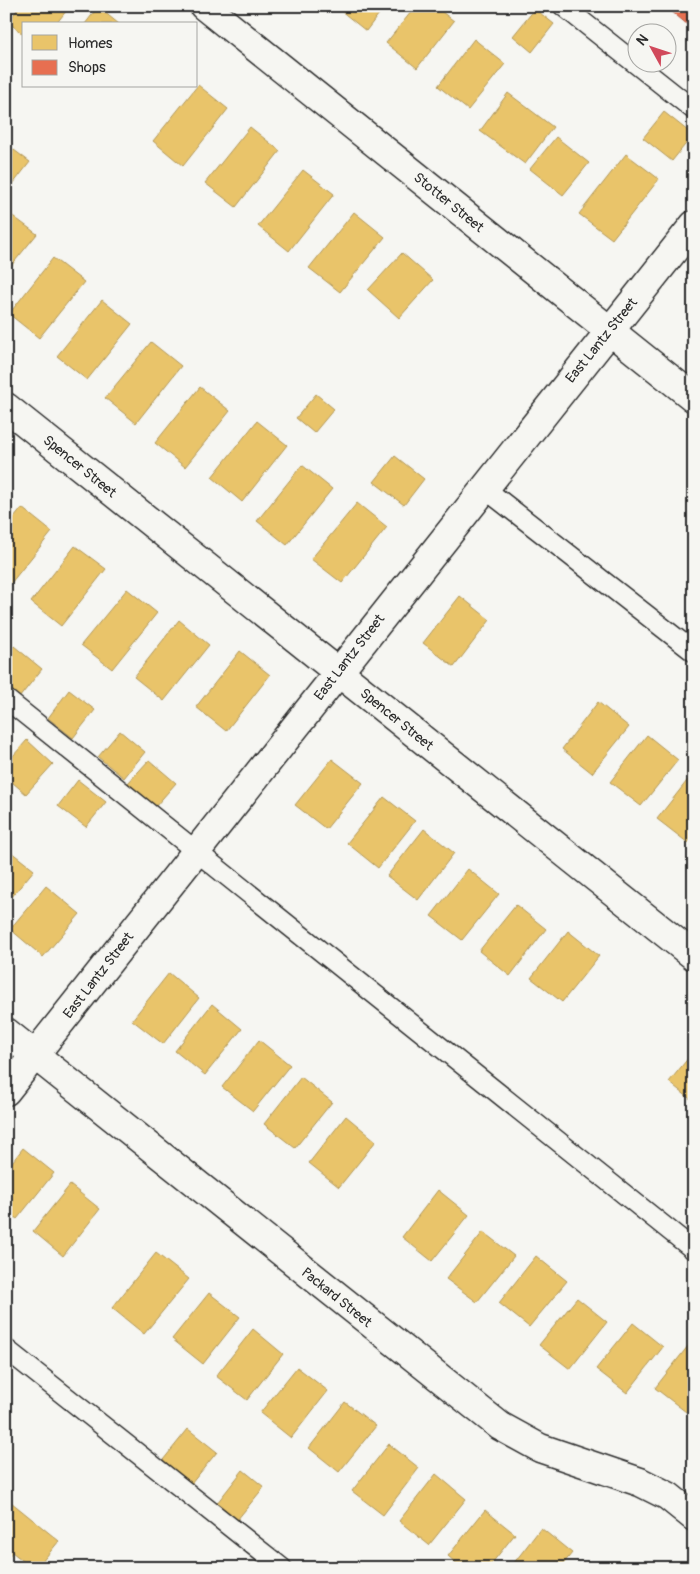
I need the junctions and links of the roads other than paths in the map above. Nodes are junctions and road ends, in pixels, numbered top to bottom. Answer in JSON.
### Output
{"nodes":[{"id":1,"x":204,"y":6,"type":"edge"},
{"id":2,"x":563,"y":6,"type":"edge"},
{"id":3,"x":694,"y":110,"type":"edge"},
{"id":4,"x":694,"y":225,"type":"edge"},
{"id":5,"x":609,"y":330,"type":"junction"},
{"id":6,"x":694,"y":398,"type":"edge"},
{"id":7,"x":6,"y":407,"type":"edge"},
{"id":8,"x":484,"y":488,"type":"junction"},
{"id":9,"x":694,"y":652,"type":"edge"},
{"id":10,"x":338,"y":672,"type":"junction"},
{"id":11,"x":6,"y":700,"type":"edge"},
{"id":12,"x":195,"y":852,"type":"junction"},
{"id":13,"x":694,"y":956,"type":"edge"},
{"id":14,"x":6,"y":1032,"type":"edge"},
{"id":15,"x":34,"y":1055,"type":"junction"},
{"id":16,"x":6,"y":1091,"type":"edge"},
{"id":17,"x":694,"y":1250,"type":"edge"},
{"id":18,"x":6,"y":1349,"type":"edge"},
{"id":19,"x":694,"y":1517,"type":"edge"},
{"id":20,"x":282,"y":1568,"type":"edge"}],
"edges":[{"from":1,"to":5,"type":"street","name":"Stotter Street"},
{"from":2,"to":3,"type":"lane"},
{"from":4,"to":5,"type":"street","name":"East Lantz Street"},
{"from":5,"to":6,"type":"street","name":"Stotter Street"},
{"from":5,"to":8,"type":"street","name":"East Lantz Street"},
{"from":7,"to":10,"type":"street","name":"Spencer Street"},
{"from":8,"to":9,"type":"lane"},
{"from":8,"to":10,"type":"street","name":"East Lantz Street"},
{"from":10,"to":12,"type":"street","name":"East Lantz Street"},
{"from":10,"to":13,"type":"street","name":"Spencer Street"},
{"from":11,"to":12,"type":"lane"},
{"from":12,"to":15,"type":"street","name":"East Lantz Street"},
{"from":12,"to":17,"type":"lane"},
{"from":14,"to":15,"type":"street","name":"Packard Street"},
{"from":15,"to":16,"type":"street","name":"East Lantz Street"},
{"from":15,"to":19,"type":"street","name":"Packard Street"},
{"from":18,"to":20,"type":"lane"}]}
